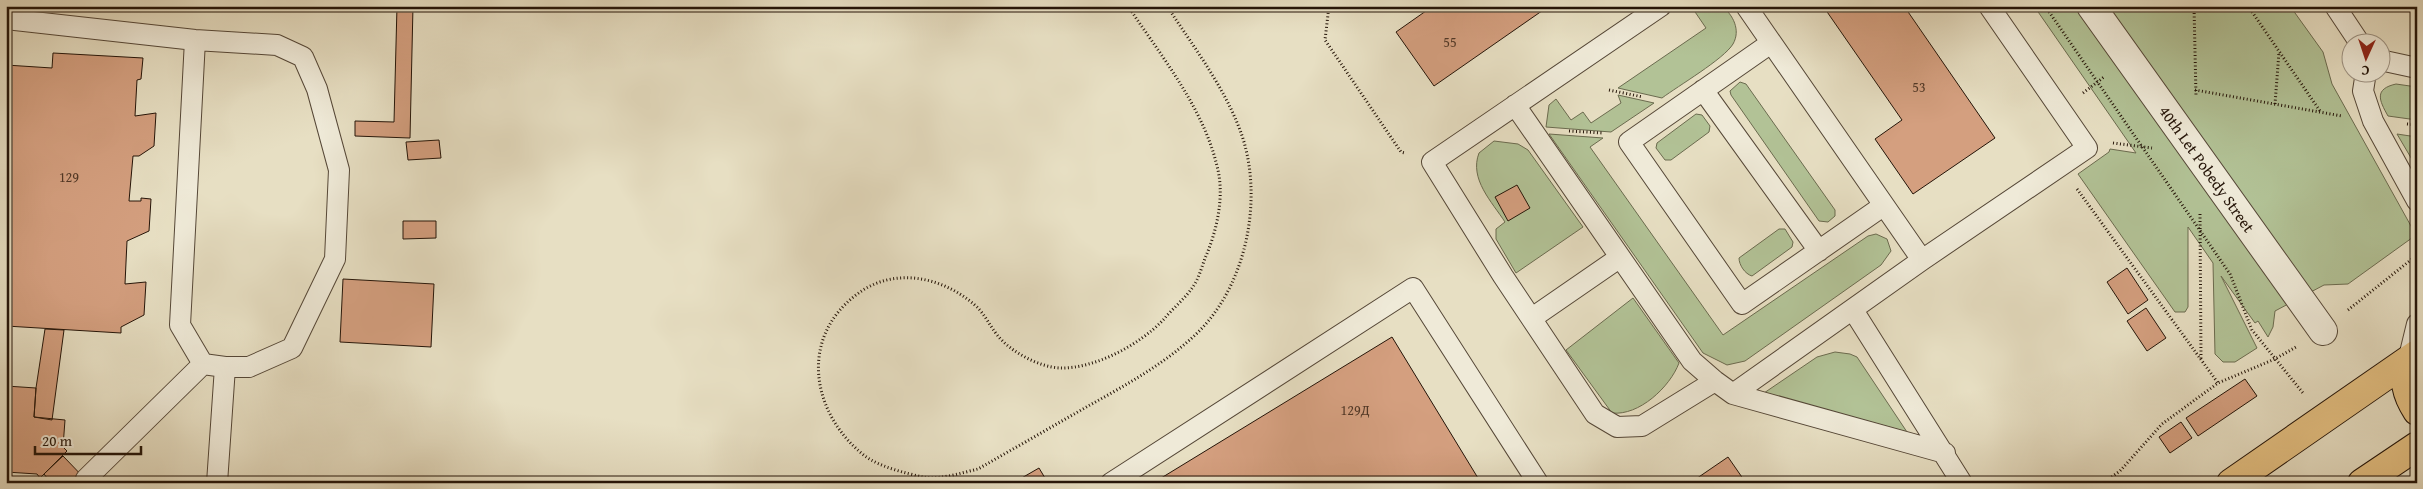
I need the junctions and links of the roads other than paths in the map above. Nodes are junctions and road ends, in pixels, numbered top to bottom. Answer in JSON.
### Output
{"nodes":[{"id":1,"x":1661,"y":6,"type":"edge"},
{"id":2,"x":1746,"y":6,"type":"edge"},
{"id":3,"x":1989,"y":6,"type":"edge"},
{"id":4,"x":2091,"y":6,"type":"edge"},
{"id":5,"x":2335,"y":6,"type":"edge"},
{"id":6,"x":6,"y":19,"type":"edge"},
{"id":7,"x":2352,"y":32,"type":"edge"},
{"id":8,"x":195,"y":40,"type":"junction"},
{"id":9,"x":1771,"y":43,"type":"junction"},
{"id":10,"x":2390,"y":62,"type":"edge"},
{"id":11,"x":2417,"y":68,"type":"edge"},
{"id":12,"x":2364,"y":82,"type":"edge"},
{"id":13,"x":1703,"y":90,"type":"junction"},
{"id":14,"x":1516,"y":105,"type":"junction"},
{"id":15,"x":2417,"y":201,"type":"edge"},
{"id":16,"x":1883,"y":206,"type":"junction"},
{"id":17,"x":1819,"y":251,"type":"junction"},
{"id":18,"x":1620,"y":258,"type":"junction"},
{"id":19,"x":1922,"y":260,"type":"junction"},
{"id":20,"x":1853,"y":310,"type":"junction"},
{"id":21,"x":1532,"y":318,"type":"junction"},
{"id":22,"x":2417,"y":324,"type":"edge"},
{"id":23,"x":2323,"y":331,"type":"road end"},
{"id":24,"x":2414,"y":359,"type":"edge"},
{"id":25,"x":203,"y":364,"type":"junction"},
{"id":26,"x":225,"y":366,"type":"junction"},
{"id":27,"x":1715,"y":381,"type":"junction"},
{"id":28,"x":1733,"y":394,"type":"junction"},
{"id":29,"x":2417,"y":411,"type":"edge"},
{"id":30,"x":2417,"y":446,"type":"edge"},
{"id":31,"x":1945,"y":453,"type":"junction"},
{"id":32,"x":86,"y":479,"type":"dead end"},
{"id":33,"x":217,"y":483,"type":"edge"},
{"id":34,"x":1111,"y":483,"type":"edge"},
{"id":35,"x":1538,"y":483,"type":"edge"},
{"id":36,"x":1962,"y":483,"type":"edge"},
{"id":37,"x":2231,"y":483,"type":"edge"},
{"id":38,"x":2362,"y":483,"type":"edge"}],
"edges":[{"from":1,"to":14,"type":"lane"},
{"from":2,"to":9,"type":"lane"},
{"from":3,"to":19,"type":"lane"},
{"from":4,"to":23,"type":"street","name":"40th Let Pobedy Street"},
{"from":5,"to":7,"type":"lane"},
{"from":6,"to":8,"type":"lane"},
{"from":8,"to":25,"type":"lane"},
{"from":8,"to":26,"type":"lane"},
{"from":9,"to":13,"type":"lane"},
{"from":9,"to":16,"type":"lane"},
{"from":10,"to":11,"type":"lane"},
{"from":12,"to":15,"type":"lane"},
{"from":13,"to":17,"type":"lane"},
{"from":13,"to":17,"type":"lane"},
{"from":14,"to":18,"type":"lane"},
{"from":14,"to":21,"type":"lane"},
{"from":16,"to":17,"type":"lane"},
{"from":16,"to":19,"type":"lane"},
{"from":18,"to":21,"type":"lane"},
{"from":18,"to":27,"type":"lane"},
{"from":19,"to":20,"type":"lane"},
{"from":20,"to":28,"type":"lane"},
{"from":20,"to":31,"type":"lane"},
{"from":21,"to":27,"type":"lane"},
{"from":22,"to":24,"type":"lane"},
{"from":24,"to":29,"type":"main road"},
{"from":24,"to":37,"type":"main road"},
{"from":25,"to":26,"type":"lane"},
{"from":25,"to":32,"type":"lane"},
{"from":26,"to":33,"type":"lane"},
{"from":27,"to":28,"type":"lane"},
{"from":28,"to":31,"type":"lane"},
{"from":30,"to":38,"type":"main road"},
{"from":31,"to":36,"type":"lane"},
{"from":34,"to":35,"type":"lane"}]}
